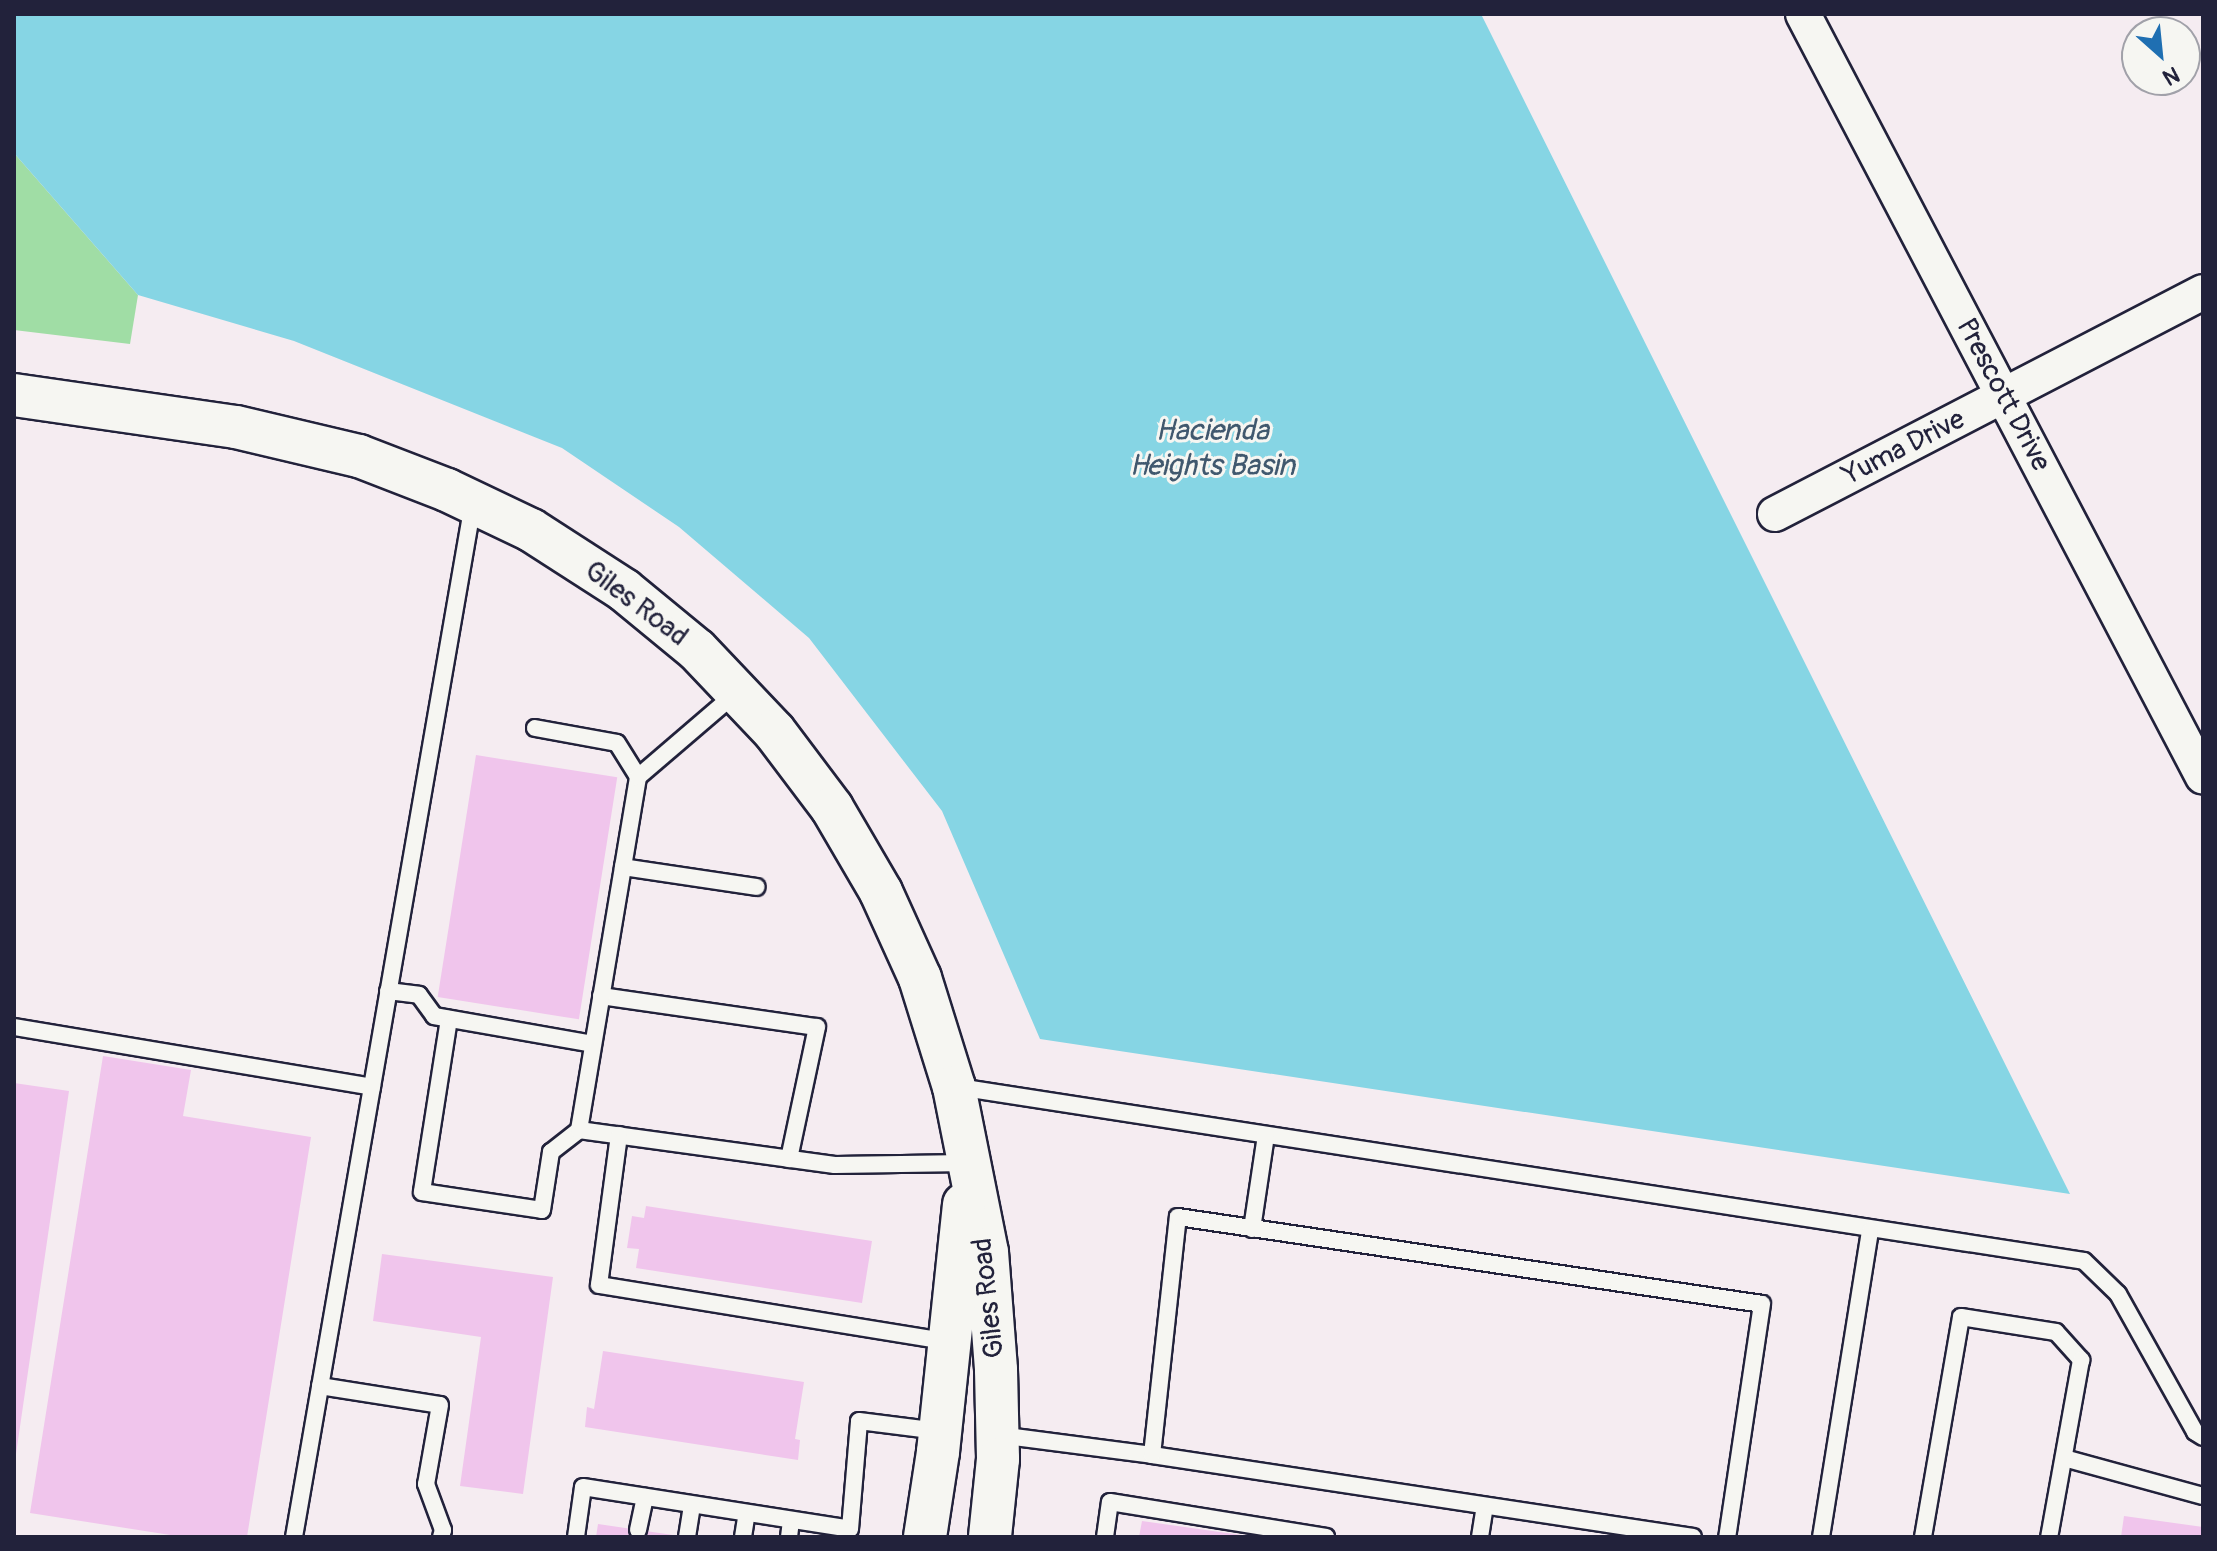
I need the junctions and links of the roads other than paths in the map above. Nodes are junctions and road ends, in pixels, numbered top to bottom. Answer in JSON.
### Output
{"nodes":[{"id":1,"x":1803,"y":14,"type":"edge"},
{"id":2,"x":2203,"y":292,"type":"edge"},
{"id":3,"x":14,"y":395,"type":"edge"},
{"id":4,"x":2004,"y":396,"type":"junction"},
{"id":5,"x":474,"y":502,"type":"junction"},
{"id":6,"x":1775,"y":514,"type":"dead end"},
{"id":7,"x":737,"y":692,"type":"junction"},
{"id":8,"x":535,"y":728,"type":"dead end"},
{"id":9,"x":638,"y":777,"type":"junction"},
{"id":10,"x":2203,"y":777,"type":"edge"},
{"id":11,"x":623,"y":867,"type":"junction"},
{"id":12,"x":757,"y":887,"type":"dead end"},
{"id":13,"x":388,"y":991,"type":"junction"},
{"id":14,"x":601,"y":996,"type":"junction"},
{"id":15,"x":449,"y":1019,"type":"junction"},
{"id":16,"x":14,"y":1027,"type":"edge"},
{"id":17,"x":593,"y":1044,"type":"junction"},
{"id":18,"x":372,"y":1087,"type":"junction"},
{"id":19,"x":954,"y":1087,"type":"junction"},
{"id":20,"x":579,"y":1130,"type":"junction"},
{"id":21,"x":619,"y":1135,"type":"junction"},
{"id":22,"x":1266,"y":1135,"type":"junction"},
{"id":23,"x":789,"y":1159,"type":"junction"},
{"id":24,"x":968,"y":1163,"type":"junction"},
{"id":25,"x":1252,"y":1229,"type":"junction"},
{"id":26,"x":1870,"y":1231,"type":"junction"},
{"id":27,"x":949,"y":1342,"type":"junction"},
{"id":28,"x":320,"y":1386,"type":"junction"},
{"id":29,"x":940,"y":1431,"type":"junction"},
{"id":30,"x":997,"y":1435,"type":"junction"},
{"id":31,"x":2203,"y":1437,"type":"edge"},
{"id":32,"x":1152,"y":1455,"type":"junction"},
{"id":33,"x":2064,"y":1458,"type":"junction"},
{"id":34,"x":2203,"y":1496,"type":"edge"},
{"id":35,"x":645,"y":1497,"type":"junction"},
{"id":36,"x":692,"y":1505,"type":"junction"},
{"id":37,"x":1485,"y":1507,"type":"junction"},
{"id":38,"x":747,"y":1513,"type":"junction"},
{"id":39,"x":790,"y":1529,"type":"edge"},
{"id":40,"x":638,"y":1530,"type":"dead end"},
{"id":41,"x":850,"y":1533,"type":"edge"},
{"id":42,"x":294,"y":1537,"type":"edge"},
{"id":43,"x":441,"y":1537,"type":"edge"},
{"id":44,"x":576,"y":1537,"type":"edge"},
{"id":45,"x":687,"y":1537,"type":"edge"},
{"id":46,"x":743,"y":1537,"type":"edge"},
{"id":47,"x":925,"y":1537,"type":"edge"},
{"id":48,"x":990,"y":1537,"type":"edge"},
{"id":49,"x":1105,"y":1537,"type":"edge"},
{"id":50,"x":1326,"y":1537,"type":"edge"},
{"id":51,"x":1480,"y":1537,"type":"edge"},
{"id":52,"x":1693,"y":1537,"type":"edge"},
{"id":53,"x":1727,"y":1537,"type":"edge"},
{"id":54,"x":1821,"y":1537,"type":"edge"},
{"id":55,"x":1923,"y":1537,"type":"edge"},
{"id":56,"x":2049,"y":1537,"type":"edge"}],
"edges":[{"from":1,"to":4,"type":"street","name":"Prescott Drive"},
{"from":2,"to":4,"type":"street","name":"Yuma Drive"},
{"from":3,"to":5,"type":"street","name":"Giles Road"},
{"from":4,"to":6,"type":"street","name":"Yuma Drive"},
{"from":4,"to":10,"type":"street","name":"Prescott Drive"},
{"from":5,"to":7,"type":"street","name":"Giles Road"},
{"from":5,"to":13,"type":"lane"},
{"from":7,"to":9,"type":"lane"},
{"from":7,"to":19,"type":"street","name":"Giles Road"},
{"from":8,"to":9,"type":"lane"},
{"from":9,"to":11,"type":"lane"},
{"from":11,"to":12,"type":"lane"},
{"from":11,"to":14,"type":"lane"},
{"from":13,"to":15,"type":"lane"},
{"from":13,"to":18,"type":"lane"},
{"from":14,"to":17,"type":"lane"},
{"from":14,"to":23,"type":"lane"},
{"from":15,"to":17,"type":"lane"},
{"from":15,"to":20,"type":"lane"},
{"from":16,"to":18,"type":"lane"},
{"from":17,"to":20,"type":"lane"},
{"from":18,"to":28,"type":"lane"},
{"from":19,"to":22,"type":"lane"},
{"from":19,"to":24,"type":"street","name":"Giles Road"},
{"from":20,"to":21,"type":"lane"},
{"from":21,"to":23,"type":"lane"},
{"from":21,"to":27,"type":"lane"},
{"from":22,"to":25,"type":"lane"},
{"from":22,"to":26,"type":"lane"},
{"from":23,"to":24,"type":"lane"},
{"from":24,"to":27,"type":"street","name":"Giles Road"},
{"from":24,"to":30,"type":"street","name":"Giles Road"},
{"from":25,"to":32,"type":"lane"},
{"from":25,"to":53,"type":"lane"},
{"from":26,"to":31,"type":"lane"},
{"from":26,"to":54,"type":"lane"},
{"from":27,"to":29,"type":"street","name":"Giles Road"},
{"from":28,"to":42,"type":"lane"},
{"from":28,"to":43,"type":"lane"},
{"from":29,"to":30,"type":"street"},
{"from":29,"to":41,"type":"lane"},
{"from":29,"to":47,"type":"street","name":"Giles Road"},
{"from":30,"to":32,"type":"lane"},
{"from":30,"to":48,"type":"street","name":"Giles Road"},
{"from":32,"to":37,"type":"lane"},
{"from":33,"to":34,"type":"lane"},
{"from":33,"to":55,"type":"lane"},
{"from":33,"to":56,"type":"lane"},
{"from":35,"to":36,"type":"lane"},
{"from":35,"to":40,"type":"lane"},
{"from":35,"to":44,"type":"lane"},
{"from":36,"to":38,"type":"lane"},
{"from":36,"to":45,"type":"lane"},
{"from":37,"to":51,"type":"lane"},
{"from":37,"to":52,"type":"lane"},
{"from":38,"to":39,"type":"lane"},
{"from":38,"to":46,"type":"lane"},
{"from":39,"to":41,"type":"lane"},
{"from":49,"to":50,"type":"lane"}]}
